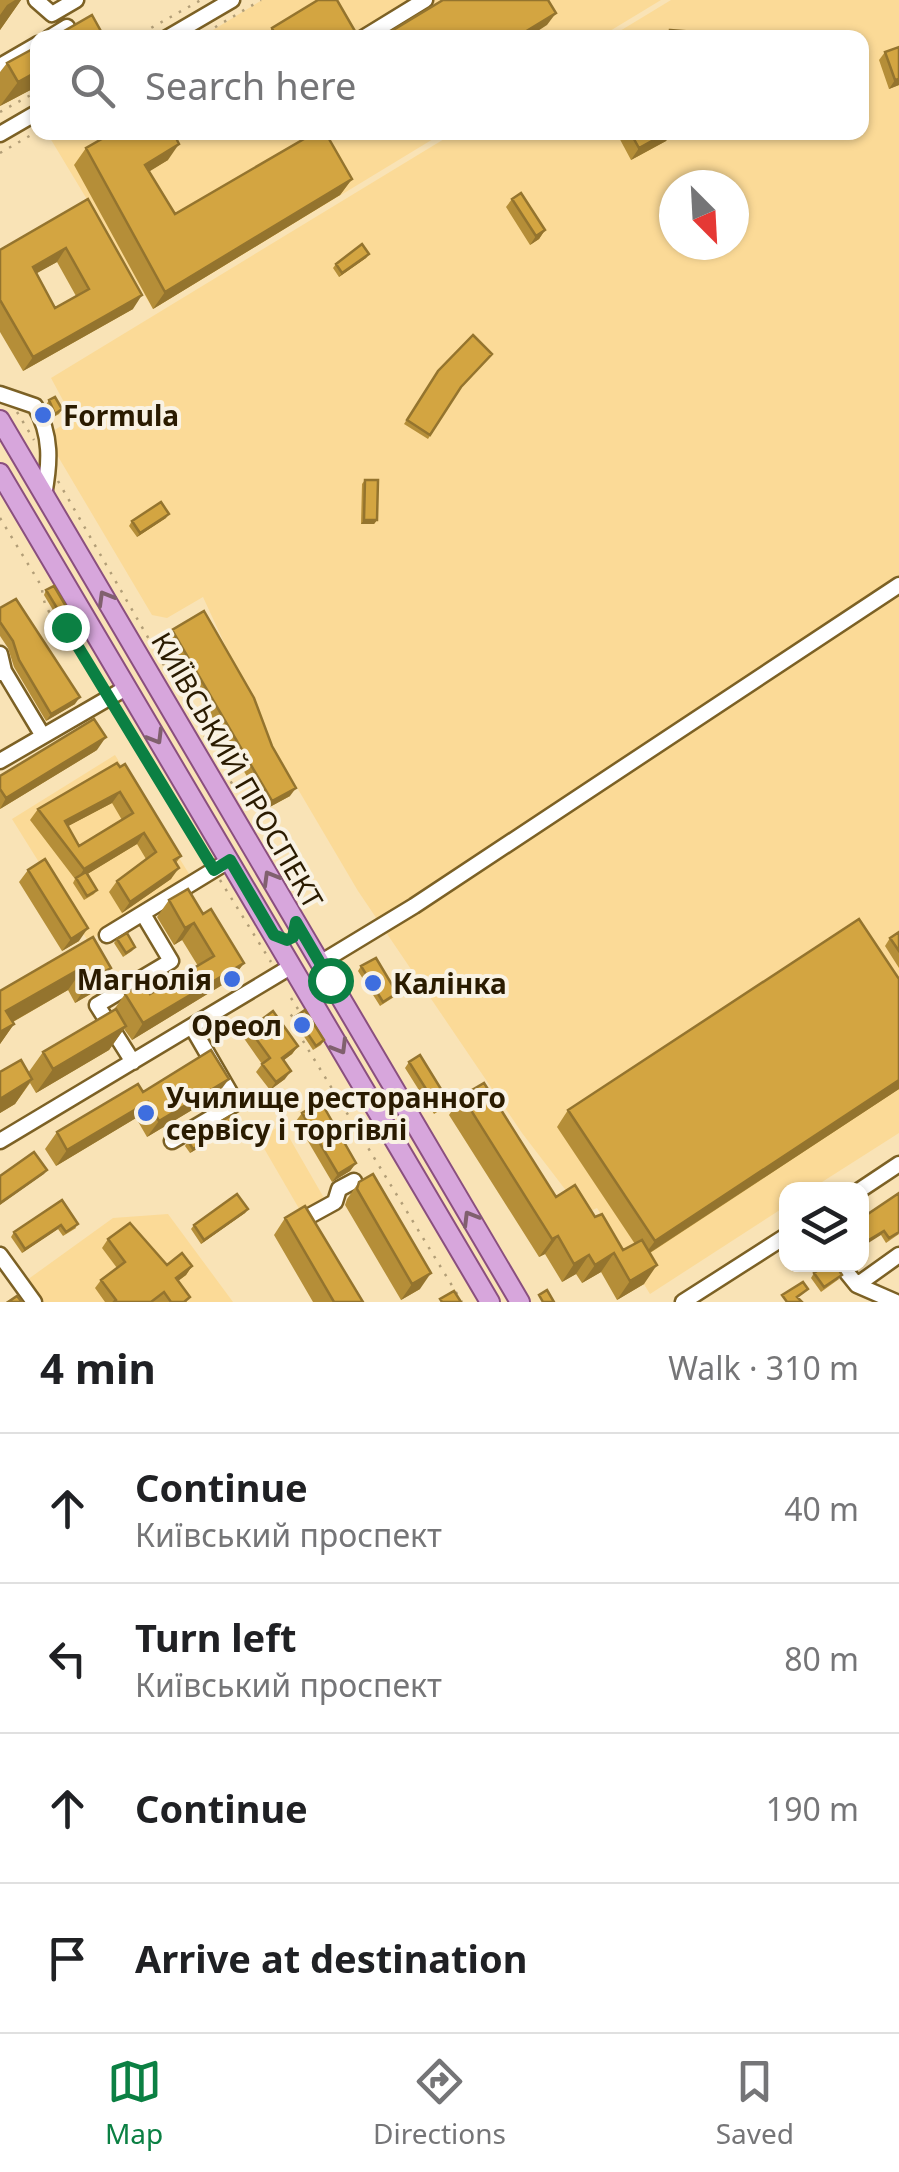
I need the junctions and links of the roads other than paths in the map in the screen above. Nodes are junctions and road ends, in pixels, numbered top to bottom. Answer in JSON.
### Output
{"nodes":[{"id":1,"x":36,"y":0,"type":"edge"},
{"id":2,"x":76,"y":0,"type":"edge"},
{"id":3,"x":230,"y":0,"type":"edge"},
{"id":4,"x":426,"y":0,"type":"edge"},
{"id":5,"x":67,"y":27,"type":"edge"},
{"id":6,"x":62,"y":30,"type":"edge"},
{"id":7,"x":180,"y":30,"type":"edge"},
{"id":8,"x":376,"y":30,"type":"edge"},
{"id":9,"x":30,"y":49,"type":"edge"},
{"id":10,"x":0,"y":66,"type":"edge"},
{"id":11,"x":30,"y":117,"type":"edge"},
{"id":12,"x":0,"y":134,"type":"edge"},
{"id":13,"x":4,"y":396,"type":"edge"},
{"id":14,"x":0,"y":420,"type":"edge"},
{"id":15,"x":0,"y":472,"type":"edge"},
{"id":16,"x":44,"y":495,"type":"junction"},
{"id":17,"x":899,"y":585,"type":"edge"},
{"id":18,"x":0,"y":654,"type":"edge"},
{"id":19,"x":2,"y":672,"type":"edge"},
{"id":20,"x":126,"y":688,"type":"junction"},
{"id":21,"x":43,"y":736,"type":"junction"},
{"id":22,"x":0,"y":761,"type":"edge"},
{"id":23,"x":222,"y":865,"type":"junction"},
{"id":24,"x":142,"y":914,"type":"junction"},
{"id":25,"x":296,"y":922,"type":"junction"},
{"id":26,"x":108,"y":935,"type":"dead end"},
{"id":27,"x":274,"y":935,"type":"junction"},
{"id":28,"x":320,"y":964,"type":"junction"},
{"id":29,"x":292,"y":966,"type":"junction"},
{"id":30,"x":330,"y":980,"type":"junction"},
{"id":31,"x":300,"y":996,"type":"junction"},
{"id":32,"x":192,"y":1027,"type":"junction"},
{"id":33,"x":132,"y":1062,"type":"junction"},
{"id":34,"x":0,"y":1140,"type":"edge"},
{"id":35,"x":172,"y":1141,"type":"dead end"},
{"id":36,"x":899,"y":1164,"type":"edge"},
{"id":37,"x":354,"y":1181,"type":"dead end"},
{"id":38,"x":869,"y":1184,"type":"edge"},
{"id":39,"x":295,"y":1204,"type":"dead end"},
{"id":40,"x":304,"y":1219,"type":"junction"},
{"id":41,"x":314,"y":1236,"type":"edge"},
{"id":42,"x":779,"y":1240,"type":"edge"},
{"id":43,"x":0,"y":1255,"type":"edge"},
{"id":44,"x":899,"y":1255,"type":"edge"},
{"id":45,"x":846,"y":1272,"type":"edge"},
{"id":46,"x":857,"y":1285,"type":"junction"},
{"id":47,"x":689,"y":1298,"type":"edge"},
{"id":48,"x":34,"y":1302,"type":"edge"},
{"id":49,"x":490,"y":1302,"type":"edge"},
{"id":50,"x":520,"y":1302,"type":"edge"},
{"id":51,"x":710,"y":1302,"type":"edge"},
{"id":52,"x":896,"y":1302,"type":"edge"}],
"edges":[{"from":1,"to":2,"type":"street"},
{"from":3,"to":7,"type":"street"},
{"from":4,"to":8,"type":"street"},
{"from":5,"to":6,"type":"street"},
{"from":9,"to":10,"type":"street"},
{"from":11,"to":12,"type":"street"},
{"from":13,"to":16,"type":"street"},
{"from":14,"to":16,"type":"main road","name":"КИЇВСЬКИЙ ПРОСПЕКТ"},
{"from":15,"to":20,"type":"main road","name":"КИЇВСЬКИЙ ПРОСПЕКТ"},
{"from":25,"to":16,"type":"main road","name":"КИЇВСЬКИЙ ПРОСПЕКТ","one_way":true},
{"from":17,"to":28,"type":"street"},
{"from":18,"to":19,"type":"street"},
{"from":19,"to":21,"type":"street"},
{"from":20,"to":21,"type":"street"},
{"from":20,"to":23,"type":"main road","name":"КИЇВСЬКИЙ ПРОСПЕКТ","one_way":true},
{"from":21,"to":22,"type":"street"},
{"from":23,"to":24,"type":"street"},
{"from":23,"to":27,"type":"main road","name":"КИЇВСЬКИЙ ПРОСПЕКТ"},
{"from":24,"to":26,"type":"street"},
{"from":24,"to":33,"type":"street"},
{"from":25,"to":27,"type":"main road"},
{"from":25,"to":28,"type":"main road","name":"КИЇВСЬКИЙ ПРОСПЕКТ"},
{"from":27,"to":29,"type":"main road","name":"КИЇВСЬКИЙ ПРОСПЕКТ"},
{"from":28,"to":30,"type":"main road","name":"КИЇВСЬКИЙ ПРОСПЕКТ"},
{"from":29,"to":31,"type":"main road","name":"КИЇВСЬКИЙ ПРОСПЕКТ"},
{"from":29,"to":32,"type":"street"},
{"from":30,"to":31,"type":"main road"},
{"from":50,"to":30,"type":"main road","name":"КИЇВСЬКИЙ ПРОСПЕКТ","one_way":true},
{"from":31,"to":49,"type":"main road","name":"КИЇВСЬКИЙ ПРОСПЕКТ","one_way":true},
{"from":32,"to":33,"type":"street"},
{"from":32,"to":35,"type":"street"},
{"from":33,"to":34,"type":"street"},
{"from":36,"to":38,"type":"street"},
{"from":37,"to":40,"type":"street"},
{"from":39,"to":40,"type":"street"},
{"from":40,"to":41,"type":"street"},
{"from":42,"to":47,"type":"street"},
{"from":43,"to":48,"type":"street"},
{"from":44,"to":46,"type":"street"},
{"from":45,"to":46,"type":"street"},
{"from":46,"to":52,"type":"street"},
{"from":47,"to":51,"type":"street"}]}
